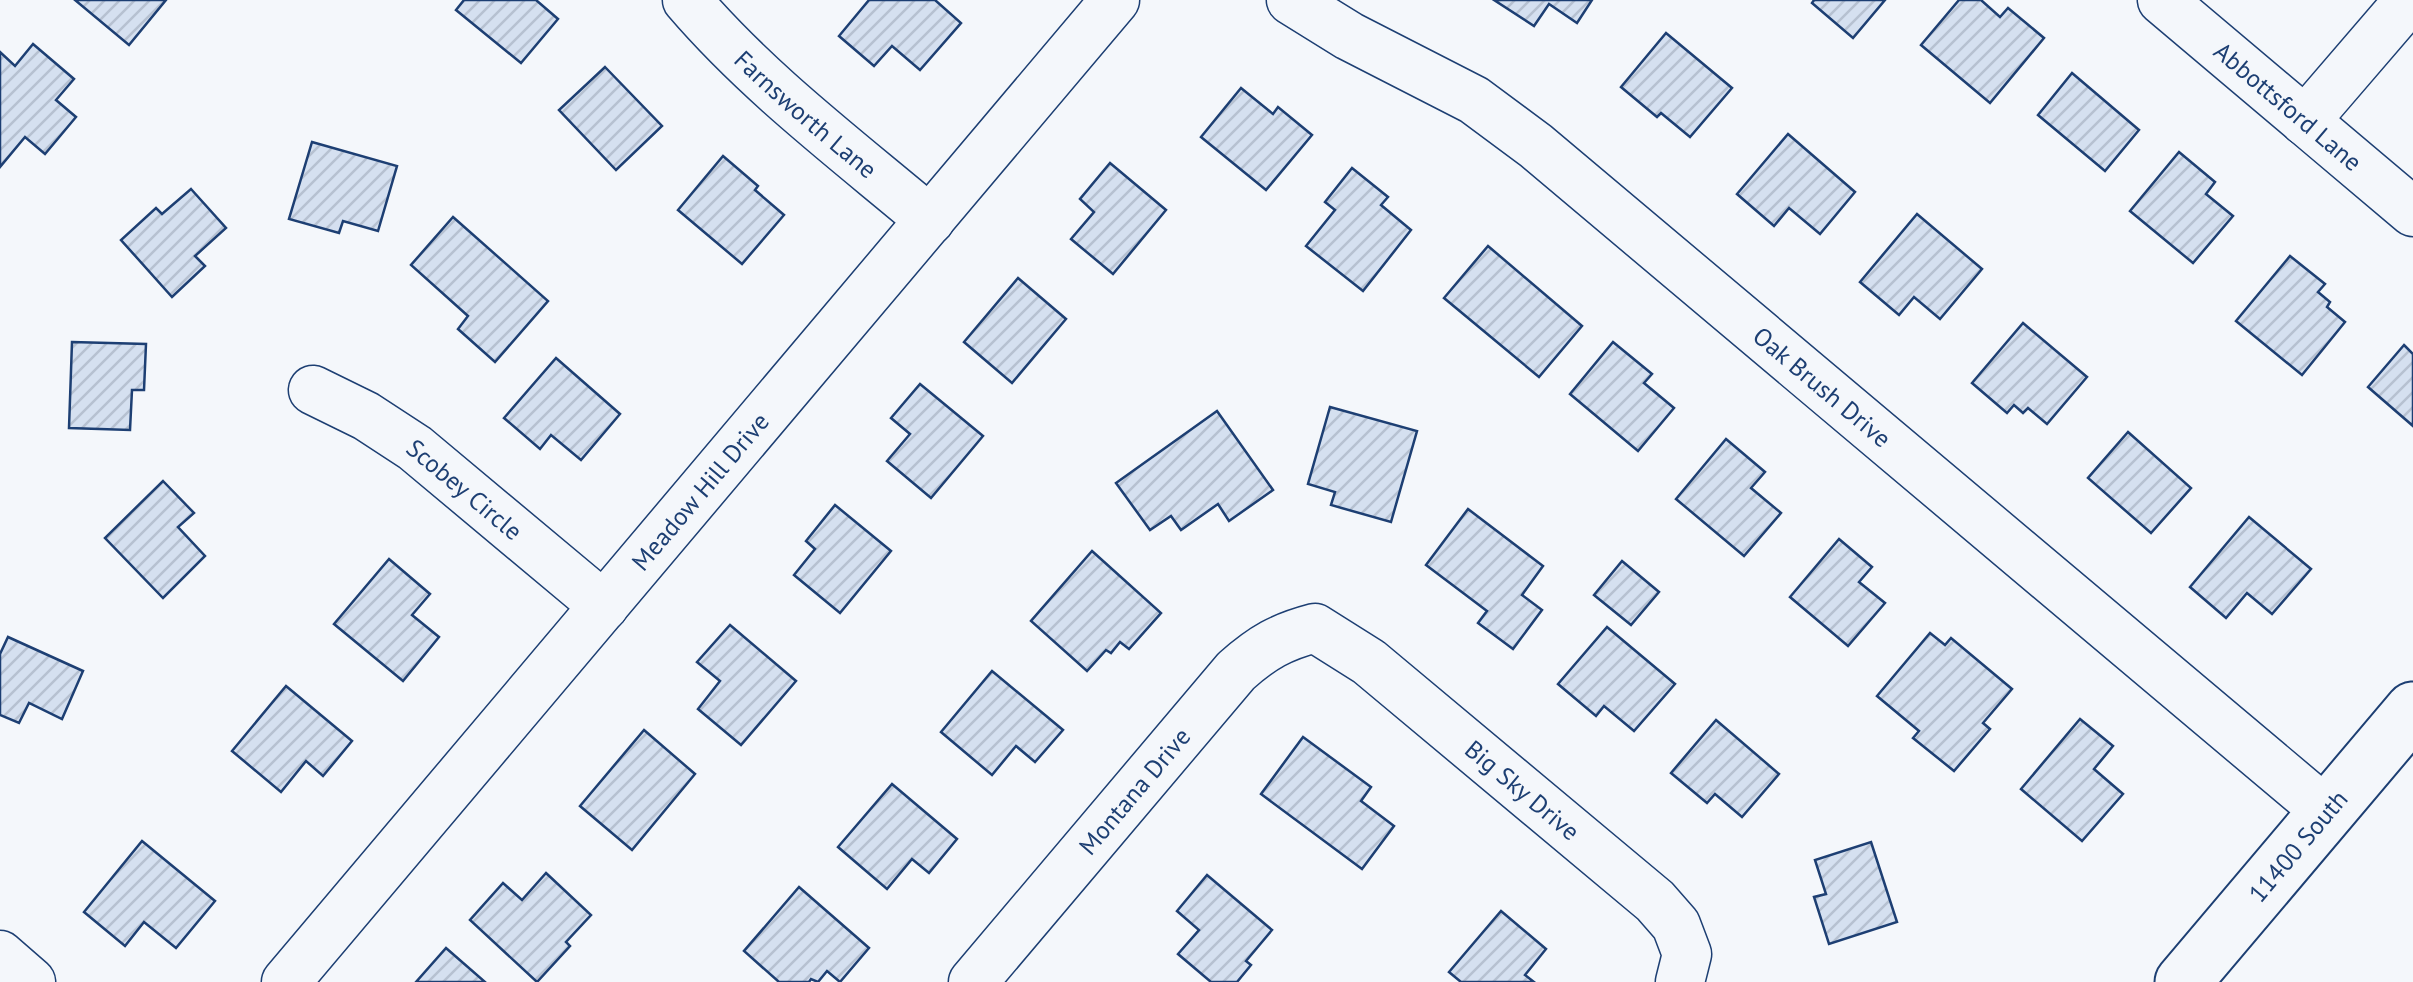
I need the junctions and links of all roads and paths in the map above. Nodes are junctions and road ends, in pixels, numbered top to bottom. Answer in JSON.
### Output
{"nodes":[{"id":1,"x":687,"y":0,"type":"edge"},
{"id":2,"x":1115,"y":0,"type":"edge"},
{"id":3,"x":1290,"y":0,"type":"edge"},
{"id":4,"x":2162,"y":0,"type":"edge"},
{"id":5,"x":2409,"y":0,"type":"edge"},
{"id":6,"x":2304,"y":121,"type":"junction"},
{"id":7,"x":2413,"y":212,"type":"edge"},
{"id":8,"x":930,"y":220,"type":"junction"},
{"id":9,"x":313,"y":390,"type":"dead end"},
{"id":10,"x":604,"y":606,"type":"junction"},
{"id":11,"x":1315,"y":628,"type":"joint"},
{"id":12,"x":2405,"y":737,"type":"edge"},
{"id":13,"x":2328,"y":812,"type":"junction"},
{"id":14,"x":0,"y":954,"type":"edge"},
{"id":15,"x":31,"y":982,"type":"edge"},
{"id":16,"x":286,"y":982,"type":"edge"},
{"id":17,"x":973,"y":982,"type":"edge"},
{"id":18,"x":1680,"y":982,"type":"edge"},
{"id":19,"x":2183,"y":982,"type":"edge"}],
"edges":[{"from":1,"to":8,"type":"street","name":"Farnsworth Lane"},
{"from":2,"to":8,"type":"street","name":"Meadow Hill Drive"},
{"from":3,"to":13,"type":"street","name":"Oak Brush Drive"},
{"from":4,"to":6,"type":"street","name":"Abbottsford Lane"},
{"from":5,"to":6,"type":"street"},
{"from":6,"to":7,"type":"street","name":"Abbottsford Lane"},
{"from":8,"to":10,"type":"street","name":"Meadow Hill Drive"},
{"from":9,"to":10,"type":"street","name":"Scobey Circle"},
{"from":10,"to":16,"type":"street","name":"Meadow Hill Drive"},
{"from":11,"to":17,"type":"street","name":"Montana Drive"},
{"from":11,"to":18,"type":"street","name":"Big Sky Drive"},
{"from":12,"to":13,"type":"main road","name":"11400 South"},
{"from":13,"to":19,"type":"main road","name":"11400 South"},
{"from":14,"to":15,"type":"street"}]}
